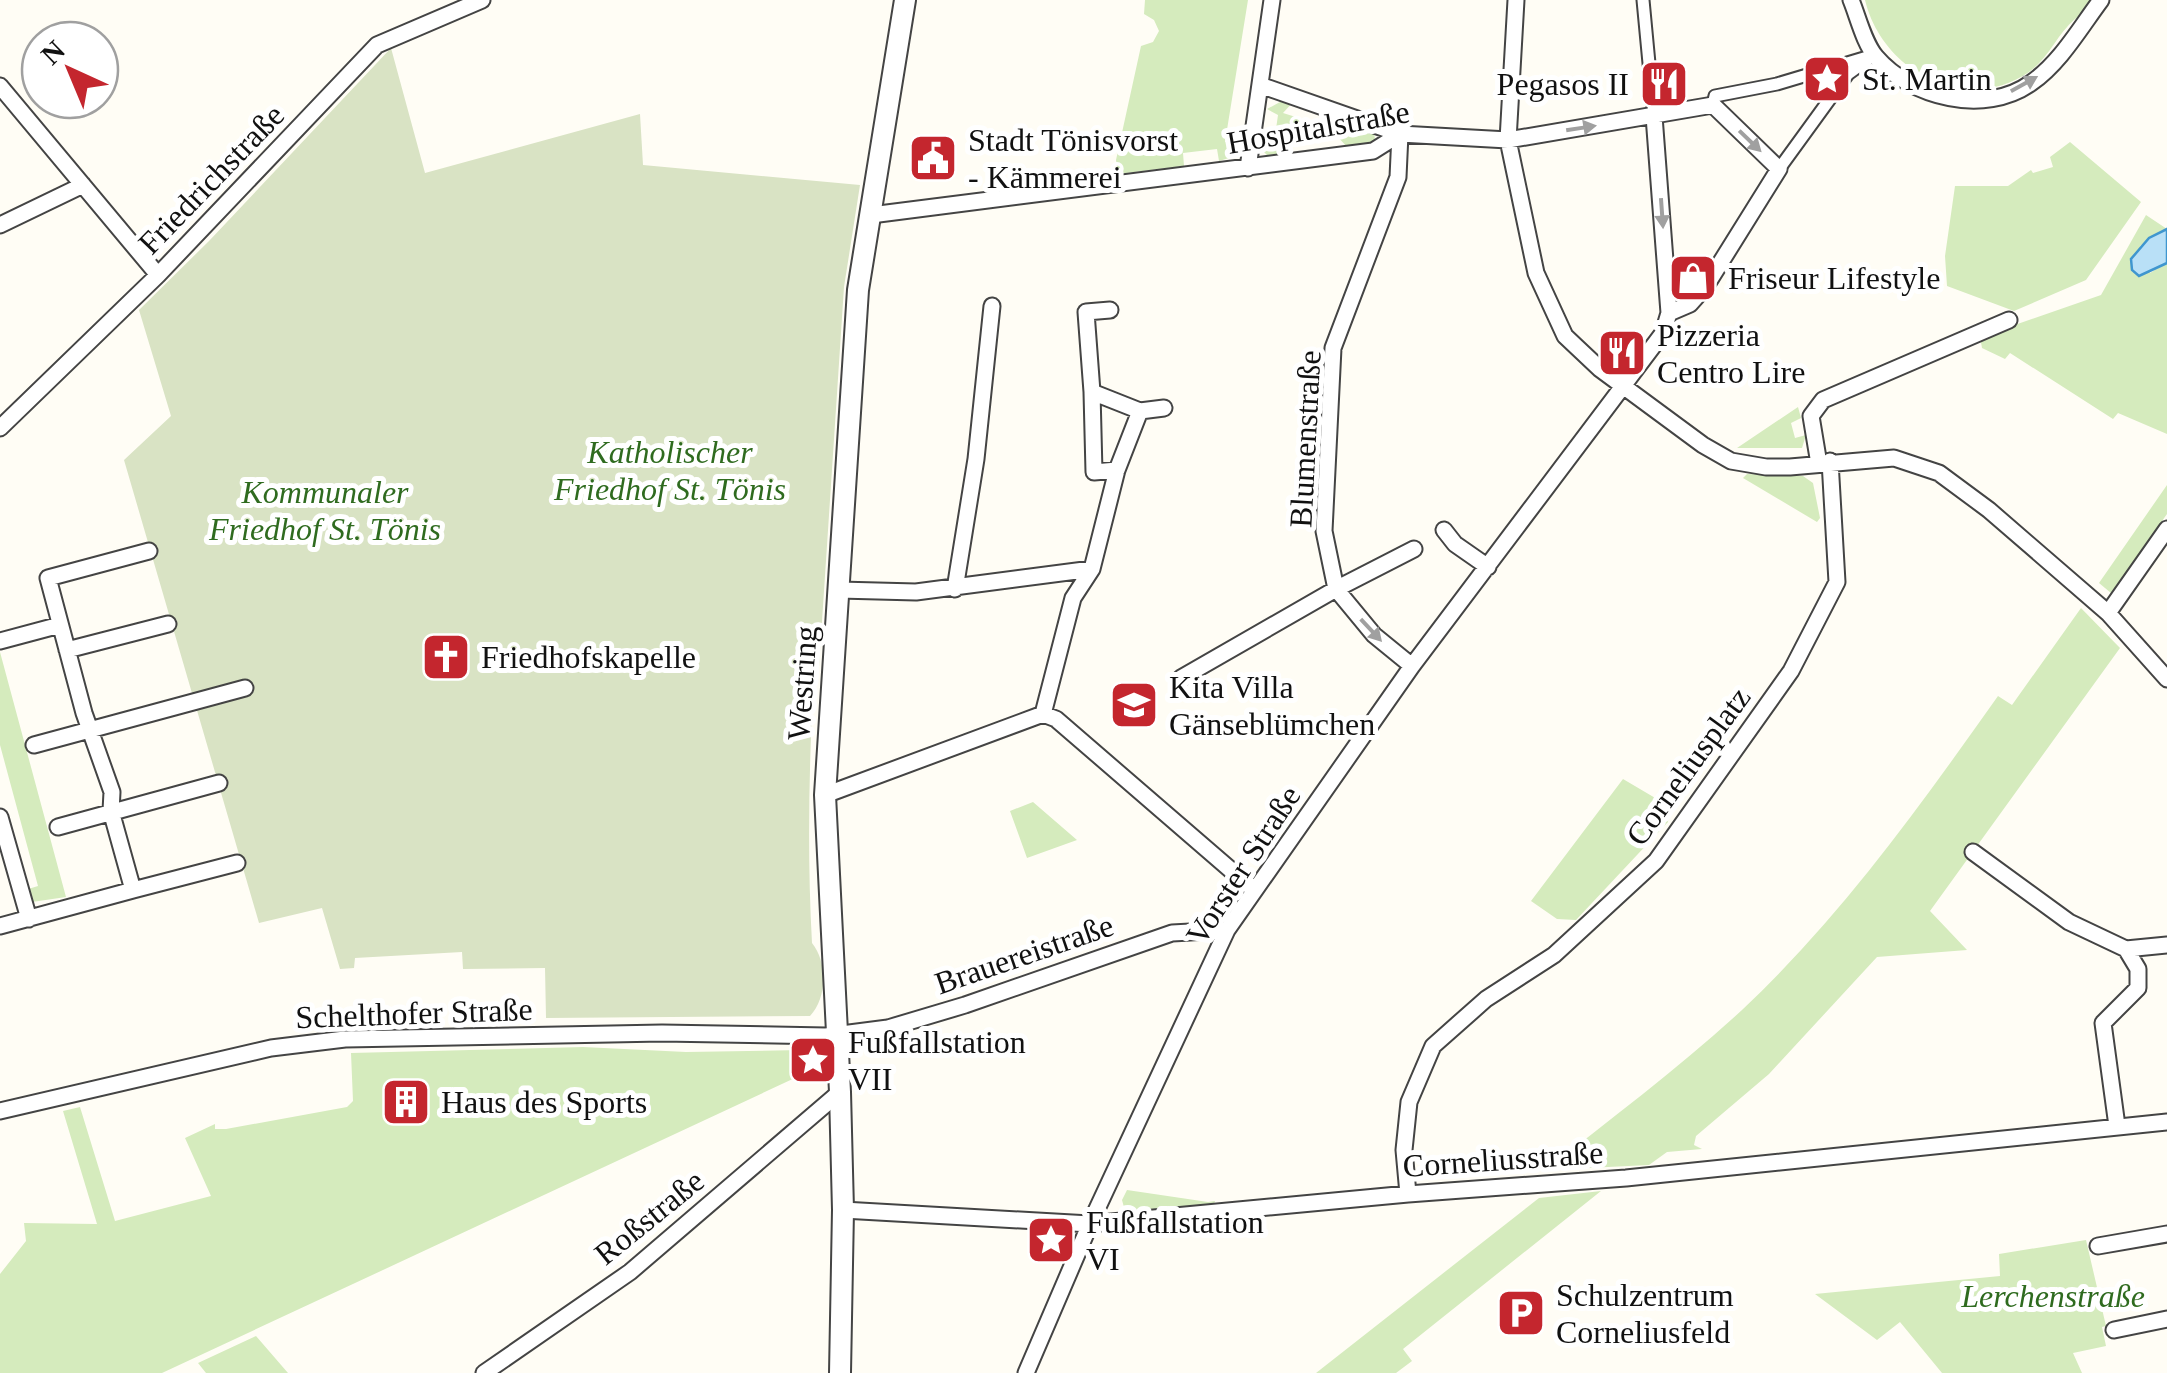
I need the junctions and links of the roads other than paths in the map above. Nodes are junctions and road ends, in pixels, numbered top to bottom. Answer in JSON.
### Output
{"nodes":[{"id":1,"x":482,"y":0,"type":"edge"},
{"id":2,"x":904,"y":0,"type":"edge"},
{"id":3,"x":1272,"y":0,"type":"edge"},
{"id":4,"x":1516,"y":0,"type":"edge"},
{"id":5,"x":1643,"y":0,"type":"edge"},
{"id":6,"x":1851,"y":0,"type":"edge"},
{"id":7,"x":2101,"y":0,"type":"edge"},
{"id":8,"x":1874,"y":55,"type":"junction"},
{"id":9,"x":1260,"y":85,"type":"junction"},
{"id":10,"x":0,"y":86,"type":"edge"},
{"id":11,"x":1713,"y":105,"type":"junction"},
{"id":12,"x":1654,"y":116,"type":"junction"},
{"id":13,"x":1400,"y":134,"type":"junction"},
{"id":14,"x":1508,"y":140,"type":"junction"},
{"id":15,"x":1248,"y":168,"type":"junction"},
{"id":16,"x":1779,"y":169,"type":"junction"},
{"id":17,"x":83,"y":185,"type":"junction"},
{"id":18,"x":871,"y":215,"type":"junction"},
{"id":19,"x":0,"y":225,"type":"edge"},
{"id":20,"x":158,"y":274,"type":"junction"},
{"id":21,"x":992,"y":306,"type":"dead end"},
{"id":22,"x":1110,"y":310,"type":"dead end"},
{"id":23,"x":1669,"y":313,"type":"junction"},
{"id":24,"x":2010,"y":320,"type":"dead end"},
{"id":25,"x":1622,"y":386,"type":"junction"},
{"id":26,"x":1092,"y":392,"type":"junction"},
{"id":27,"x":1164,"y":408,"type":"dead end"},
{"id":28,"x":1140,"y":411,"type":"junction"},
{"id":29,"x":0,"y":428,"type":"edge"},
{"id":30,"x":1824,"y":462,"type":"junction"},
{"id":31,"x":1117,"y":470,"type":"junction"},
{"id":32,"x":2167,"y":529,"type":"edge"},
{"id":33,"x":1444,"y":530,"type":"dead end"},
{"id":34,"x":1414,"y":549,"type":"dead end"},
{"id":35,"x":148,"y":550,"type":"dead end"},
{"id":36,"x":1488,"y":567,"type":"junction"},
{"id":37,"x":1092,"y":569,"type":"junction"},
{"id":38,"x":955,"y":589,"type":"junction"},
{"id":39,"x":1336,"y":589,"type":"junction"},
{"id":40,"x":839,"y":590,"type":"junction"},
{"id":41,"x":2108,"y":613,"type":"junction"},
{"id":42,"x":60,"y":624,"type":"junction"},
{"id":43,"x":168,"y":624,"type":"dead end"},
{"id":44,"x":0,"y":641,"type":"edge"},
{"id":45,"x":67,"y":650,"type":"junction"},
{"id":46,"x":1412,"y":666,"type":"junction"},
{"id":47,"x":1181,"y":678,"type":"dead end"},
{"id":48,"x":2167,"y":679,"type":"edge"},
{"id":49,"x":245,"y":688,"type":"dead end"},
{"id":50,"x":1043,"y":714,"type":"junction"},
{"id":51,"x":92,"y":729,"type":"junction"},
{"id":52,"x":34,"y":745,"type":"dead end"},
{"id":53,"x":219,"y":783,"type":"dead end"},
{"id":54,"x":825,"y":795,"type":"junction"},
{"id":55,"x":111,"y":812,"type":"junction"},
{"id":56,"x":0,"y":817,"type":"edge"},
{"id":57,"x":58,"y":827,"type":"dead end"},
{"id":58,"x":1973,"y":852,"type":"dead end"},
{"id":59,"x":236,"y":863,"type":"dead end"},
{"id":60,"x":133,"y":890,"type":"junction"},
{"id":61,"x":1254,"y":890,"type":"junction"},
{"id":62,"x":29,"y":919,"type":"junction"},
{"id":63,"x":0,"y":926,"type":"edge"},
{"id":64,"x":1227,"y":930,"type":"junction"},
{"id":65,"x":2167,"y":945,"type":"edge"},
{"id":66,"x":2126,"y":950,"type":"junction"},
{"id":67,"x":838,"y":1034,"type":"junction"},
{"id":68,"x":840,"y":1092,"type":"junction"},
{"id":69,"x":0,"y":1111,"type":"edge"},
{"id":70,"x":2167,"y":1122,"type":"edge"},
{"id":71,"x":2118,"y":1126,"type":"junction"},
{"id":72,"x":1408,"y":1194,"type":"junction"},
{"id":73,"x":843,"y":1210,"type":"junction"},
{"id":74,"x":1090,"y":1224,"type":"junction"},
{"id":75,"x":2167,"y":1234,"type":"edge"},
{"id":76,"x":2098,"y":1246,"type":"dead end"},
{"id":77,"x":2167,"y":1319,"type":"edge"},
{"id":78,"x":2114,"y":1330,"type":"dead end"},
{"id":79,"x":484,"y":1373,"type":"edge"},
{"id":80,"x":840,"y":1373,"type":"edge"},
{"id":81,"x":1026,"y":1373,"type":"edge"}],
"edges":[{"from":1,"to":20,"type":"street","name":"Friedrichstraße"},
{"from":2,"to":18,"type":"street","name":"Westring"},
{"from":3,"to":9,"type":"street"},
{"from":4,"to":14,"type":"street"},
{"from":5,"to":12,"type":"street"},
{"from":6,"to":8,"type":"street"},
{"from":8,"to":7,"type":"street","one_way":true},
{"from":8,"to":11,"type":"street"},
{"from":8,"to":16,"type":"street"},
{"from":9,"to":13,"type":"street"},
{"from":9,"to":15,"type":"street"},
{"from":10,"to":17,"type":"street"},
{"from":11,"to":12,"type":"street","name":"Hospitalstraße"},
{"from":11,"to":16,"type":"street","one_way":true},
{"from":14,"to":12,"type":"street","name":"Hospitalstraße","one_way":true},
{"from":12,"to":23,"type":"street","one_way":true},
{"from":13,"to":14,"type":"street","name":"Hospitalstraße"},
{"from":13,"to":15,"type":"street","name":"Hospitalstraße"},
{"from":13,"to":39,"type":"street","name":"Blumenstraße"},
{"from":14,"to":25,"type":"street"},
{"from":15,"to":18,"type":"street","name":"Hospitalstraße"},
{"from":16,"to":23,"type":"street"},
{"from":17,"to":19,"type":"street"},
{"from":17,"to":20,"type":"street"},
{"from":18,"to":40,"type":"street","name":"Westring"},
{"from":20,"to":29,"type":"street","name":"Friedrichstraße"},
{"from":21,"to":38,"type":"street"},
{"from":22,"to":26,"type":"street"},
{"from":23,"to":25,"type":"street","name":"Vorster Straße"},
{"from":24,"to":30,"type":"street","name":"Corneliusplatz"},
{"from":25,"to":30,"type":"street"},
{"from":25,"to":36,"type":"street","name":"Vorster Straße"},
{"from":26,"to":28,"type":"street"},
{"from":26,"to":31,"type":"street"},
{"from":27,"to":28,"type":"street"},
{"from":28,"to":31,"type":"street"},
{"from":30,"to":41,"type":"street"},
{"from":30,"to":72,"type":"street","name":"Corneliusplatz"},
{"from":31,"to":37,"type":"street"},
{"from":32,"to":41,"type":"street"},
{"from":33,"to":36,"type":"street"},
{"from":34,"to":39,"type":"street"},
{"from":35,"to":42,"type":"street"},
{"from":36,"to":46,"type":"street","name":"Vorster Straße"},
{"from":37,"to":38,"type":"street"},
{"from":37,"to":50,"type":"street"},
{"from":38,"to":40,"type":"street"},
{"from":39,"to":46,"type":"street","name":"Blumenstraße","one_way":true},
{"from":39,"to":47,"type":"street"},
{"from":40,"to":54,"type":"street","name":"Westring"},
{"from":41,"to":48,"type":"street"},
{"from":42,"to":44,"type":"street"},
{"from":42,"to":45,"type":"street"},
{"from":43,"to":45,"type":"street"},
{"from":45,"to":51,"type":"street"},
{"from":46,"to":61,"type":"street","name":"Vorster Straße"},
{"from":49,"to":51,"type":"street"},
{"from":50,"to":54,"type":"street"},
{"from":50,"to":61,"type":"street"},
{"from":51,"to":52,"type":"street"},
{"from":51,"to":55,"type":"street"},
{"from":53,"to":55,"type":"street"},
{"from":54,"to":67,"type":"street","name":"Westring"},
{"from":55,"to":57,"type":"street"},
{"from":55,"to":60,"type":"street"},
{"from":56,"to":62,"type":"street"},
{"from":58,"to":66,"type":"street"},
{"from":59,"to":60,"type":"street"},
{"from":60,"to":62,"type":"street"},
{"from":61,"to":64,"type":"street","name":"Vorster Straße"},
{"from":62,"to":63,"type":"street"},
{"from":64,"to":67,"type":"street","name":"Brauereistraße"},
{"from":64,"to":74,"type":"street","name":"Vorster Straße"},
{"from":65,"to":66,"type":"street"},
{"from":66,"to":71,"type":"street"},
{"from":67,"to":68,"type":"street","name":"Westring"},
{"from":67,"to":69,"type":"street","name":"Schelthofer Straße"},
{"from":68,"to":73,"type":"street","name":"Westring"},
{"from":68,"to":79,"type":"street","name":"Roßstraße"},
{"from":70,"to":71,"type":"street","name":"Corneliusstraße"},
{"from":71,"to":72,"type":"street","name":"Corneliusstraße"},
{"from":72,"to":74,"type":"street","name":"Corneliusstraße"},
{"from":73,"to":74,"type":"street","name":"Corneliusstraße"},
{"from":73,"to":80,"type":"street","name":"Westring"},
{"from":74,"to":81,"type":"street","name":"Vorster Straße"},
{"from":75,"to":76,"type":"street"},
{"from":77,"to":78,"type":"street"}]}
